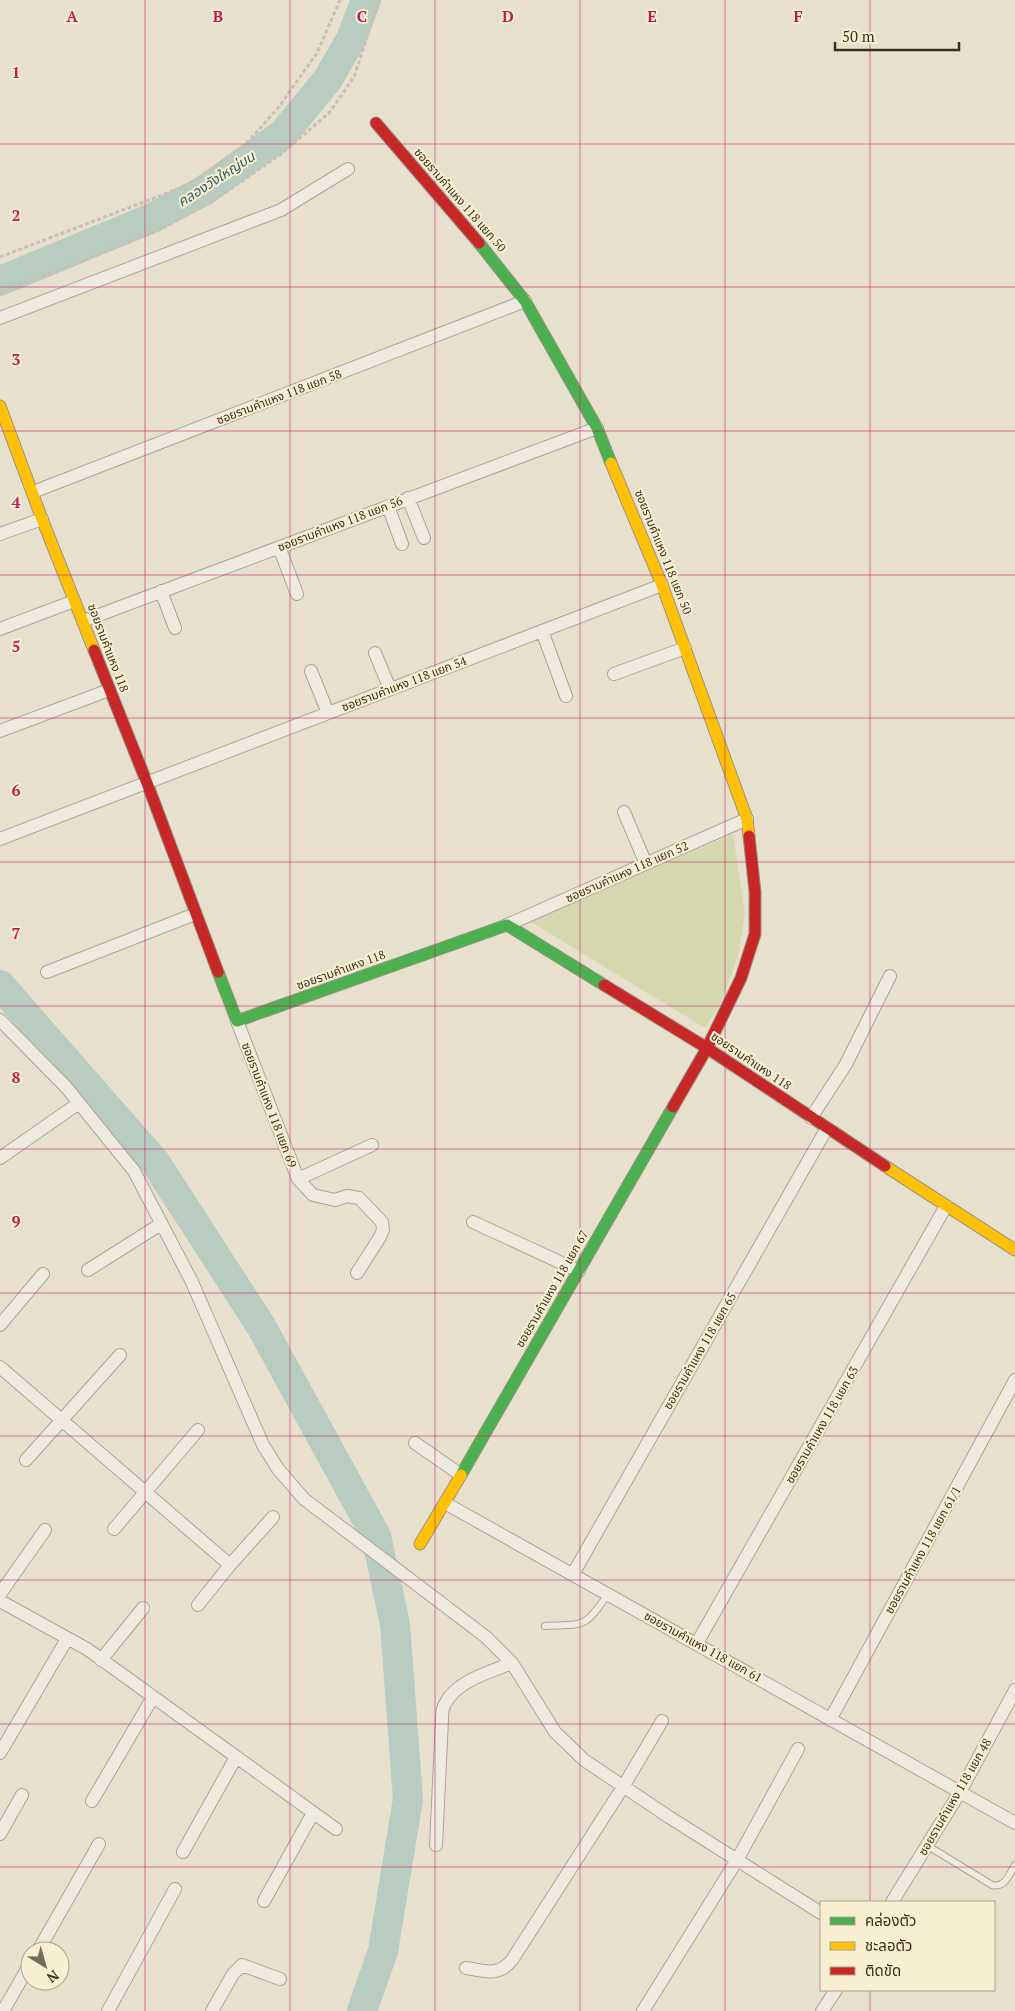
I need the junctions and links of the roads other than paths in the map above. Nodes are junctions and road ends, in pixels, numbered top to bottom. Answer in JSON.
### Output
{"nodes":[{"id":1,"x":376,"y":123,"type":"dead end"},
{"id":2,"x":348,"y":169,"type":"dead end"},
{"id":3,"x":525,"y":301,"type":"junction"},
{"id":4,"x":0,"y":318,"type":"edge"},
{"id":5,"x":0,"y":406,"type":"edge"},
{"id":6,"x":3,"y":422,"type":"edge"},
{"id":7,"x":597,"y":428,"type":"junction"},
{"id":8,"x":33,"y":492,"type":"junction"},
{"id":9,"x":408,"y":498,"type":"junction"},
{"id":10,"x":388,"y":506,"type":"junction"},
{"id":11,"x":42,"y":519,"type":"junction"},
{"id":12,"x":0,"y":534,"type":"edge"},
{"id":13,"x":424,"y":538,"type":"dead end"},
{"id":14,"x":402,"y":544,"type":"dead end"},
{"id":15,"x":279,"y":547,"type":"junction"},
{"id":16,"x":662,"y":585,"type":"junction"},
{"id":17,"x":161,"y":591,"type":"junction"},
{"id":18,"x":297,"y":594,"type":"dead end"},
{"id":19,"x":74,"y":601,"type":"junction"},
{"id":20,"x":83,"y":621,"type":"junction"},
{"id":21,"x":176,"y":628,"type":"dead end"},
{"id":22,"x":0,"y":629,"type":"edge"},
{"id":23,"x":542,"y":631,"type":"junction"},
{"id":24,"x":685,"y":648,"type":"junction"},
{"id":25,"x":375,"y":653,"type":"dead end"},
{"id":26,"x":311,"y":671,"type":"dead end"},
{"id":27,"x":614,"y":674,"type":"dead end"},
{"id":28,"x":390,"y":689,"type":"junction"},
{"id":29,"x":109,"y":690,"type":"junction"},
{"id":30,"x":566,"y":696,"type":"dead end"},
{"id":31,"x":328,"y":713,"type":"junction"},
{"id":32,"x":0,"y":731,"type":"edge"},
{"id":33,"x":147,"y":783,"type":"junction"},
{"id":34,"x":624,"y":812,"type":"dead end"},
{"id":35,"x":747,"y":819,"type":"junction"},
{"id":36,"x":0,"y":839,"type":"edge"},
{"id":37,"x":646,"y":864,"type":"junction"},
{"id":38,"x":195,"y":914,"type":"junction"},
{"id":39,"x":507,"y":925,"type":"junction"},
{"id":40,"x":47,"y":972,"type":"dead end"},
{"id":41,"x":890,"y":976,"type":"dead end"},
{"id":42,"x":0,"y":1020,"type":"edge"},
{"id":43,"x":237,"y":1021,"type":"junction"},
{"id":44,"x":707,"y":1048,"type":"junction"},
{"id":45,"x":79,"y":1103,"type":"junction"},
{"id":46,"x":811,"y":1118,"type":"junction"},
{"id":47,"x":827,"y":1128,"type":"junction"},
{"id":48,"x":372,"y":1146,"type":"dead end"},
{"id":49,"x":0,"y":1158,"type":"edge"},
{"id":50,"x":298,"y":1178,"type":"junction"},
{"id":51,"x":946,"y":1206,"type":"junction"},
{"id":52,"x":473,"y":1222,"type":"dead end"},
{"id":53,"x":161,"y":1224,"type":"junction"},
{"id":54,"x":1015,"y":1250,"type":"edge"},
{"id":55,"x":88,"y":1270,"type":"dead end"},
{"id":56,"x":579,"y":1271,"type":"junction"},
{"id":57,"x":357,"y":1273,"type":"dead end"},
{"id":58,"x":43,"y":1274,"type":"dead end"},
{"id":59,"x":0,"y":1325,"type":"edge"},
{"id":60,"x":120,"y":1355,"type":"dead end"},
{"id":61,"x":0,"y":1367,"type":"edge"},
{"id":62,"x":1015,"y":1380,"type":"edge"},
{"id":63,"x":62,"y":1420,"type":"junction"},
{"id":64,"x":198,"y":1430,"type":"dead end"},
{"id":65,"x":415,"y":1443,"type":"dead end"},
{"id":66,"x":26,"y":1460,"type":"dead end"},
{"id":67,"x":461,"y":1475,"type":"junction"},
{"id":68,"x":146,"y":1492,"type":"junction"},
{"id":69,"x":445,"y":1503,"type":"junction"},
{"id":70,"x":273,"y":1517,"type":"dead end"},
{"id":71,"x":114,"y":1529,"type":"dead end"},
{"id":72,"x":45,"y":1530,"type":"dead end"},
{"id":73,"x":420,"y":1544,"type":"dead end"},
{"id":74,"x":230,"y":1565,"type":"junction"},
{"id":75,"x":573,"y":1574,"type":"junction"},
{"id":76,"x":0,"y":1594,"type":"edge"},
{"id":77,"x":608,"y":1594,"type":"junction"},
{"id":78,"x":0,"y":1601,"type":"edge"},
{"id":79,"x":198,"y":1606,"type":"dead end"},
{"id":80,"x":143,"y":1608,"type":"dead end"},
{"id":81,"x":544,"y":1626,"type":"dead end"},
{"id":82,"x":67,"y":1639,"type":"junction"},
{"id":83,"x":697,"y":1644,"type":"junction"},
{"id":84,"x":102,"y":1660,"type":"junction"},
{"id":85,"x":512,"y":1663,"type":"junction"},
{"id":86,"x":1015,"y":1690,"type":"edge"},
{"id":87,"x":153,"y":1697,"type":"junction"},
{"id":88,"x":830,"y":1720,"type":"junction"},
{"id":89,"x":662,"y":1721,"type":"dead end"},
{"id":90,"x":798,"y":1749,"type":"dead end"},
{"id":91,"x":0,"y":1754,"type":"edge"},
{"id":92,"x":236,"y":1757,"type":"junction"},
{"id":93,"x":623,"y":1787,"type":"junction"},
{"id":94,"x":960,"y":1792,"type":"junction"},
{"id":95,"x":22,"y":1795,"type":"dead end"},
{"id":96,"x":92,"y":1801,"type":"dead end"},
{"id":97,"x":313,"y":1813,"type":"junction"},
{"id":98,"x":1015,"y":1823,"type":"edge"},
{"id":99,"x":336,"y":1829,"type":"dead end"},
{"id":100,"x":0,"y":1834,"type":"edge"},
{"id":101,"x":99,"y":1844,"type":"dead end"},
{"id":102,"x":436,"y":1845,"type":"dead end"},
{"id":103,"x":928,"y":1846,"type":"junction"},
{"id":104,"x":183,"y":1852,"type":"dead end"},
{"id":105,"x":737,"y":1860,"type":"junction"},
{"id":106,"x":1015,"y":1865,"type":"edge"},
{"id":107,"x":175,"y":1889,"type":"dead end"},
{"id":108,"x":893,"y":1901,"type":"edge"},
{"id":109,"x":264,"y":1902,"type":"dead end"},
{"id":110,"x":820,"y":1911,"type":"edge"},
{"id":111,"x":44,"y":1941,"type":"edge"},
{"id":112,"x":466,"y":1968,"type":"dead end"},
{"id":113,"x":280,"y":1978,"type":"dead end"},
{"id":114,"x":20,"y":1981,"type":"edge"},
{"id":115,"x":835,"y":1991,"type":"edge"},
{"id":116,"x":3,"y":2011,"type":"edge"},
{"id":117,"x":108,"y":2011,"type":"edge"},
{"id":118,"x":212,"y":2011,"type":"edge"},
{"id":119,"x":643,"y":2011,"type":"edge"},
{"id":120,"x":822,"y":2011,"type":"edge"}],
"edges":[{"from":1,"to":3,"type":"street","name":"ซอยรามคำแหง 118 แยก 50"},
{"from":2,"to":4,"type":"street"},
{"from":3,"to":7,"type":"street","name":"ซอยรามคำแหง 118 แยก 50"},
{"from":3,"to":8,"type":"street","name":"ซอยรามคำแหง 118 แยก 58"},
{"from":5,"to":6,"type":"street","name":"ซอยรามคำแหง 118"},
{"from":6,"to":8,"type":"street","name":"ซอยรามคำแหง 118"},
{"from":7,"to":9,"type":"street","name":"ซอยรามคำแหง 118 แยก 56"},
{"from":7,"to":16,"type":"street","name":"ซอยรามคำแหง 118 แยก 50"},
{"from":8,"to":11,"type":"street","name":"ซอยรามคำแหง 118"},
{"from":9,"to":10,"type":"street","name":"ซอยรามคำแหง 118 แยก 56"},
{"from":9,"to":13,"type":"street"},
{"from":10,"to":14,"type":"street"},
{"from":10,"to":15,"type":"street","name":"ซอยรามคำแหง 118 แยก 56"},
{"from":11,"to":12,"type":"street"},
{"from":11,"to":19,"type":"street","name":"ซอยรามคำแหง 118"},
{"from":15,"to":17,"type":"street","name":"ซอยรามคำแหง 118 แยก 56"},
{"from":15,"to":18,"type":"street"},
{"from":16,"to":23,"type":"street","name":"ซอยรามคำแหง 118 แยก 54"},
{"from":16,"to":24,"type":"street","name":"ซอยรามคำแหง 118 แยก 50"},
{"from":17,"to":20,"type":"street","name":"ซอยรามคำแหง 118 แยก 56"},
{"from":17,"to":21,"type":"street"},
{"from":19,"to":20,"type":"street","name":"ซอยรามคำแหง 118"},
{"from":19,"to":22,"type":"street"},
{"from":20,"to":29,"type":"street","name":"ซอยรามคำแหง 118"},
{"from":23,"to":28,"type":"street","name":"ซอยรามคำแหง 118 แยก 54"},
{"from":23,"to":30,"type":"street"},
{"from":24,"to":27,"type":"street"},
{"from":24,"to":35,"type":"street","name":"ซอยรามคำแหง 118 แยก 50"},
{"from":25,"to":28,"type":"street"},
{"from":26,"to":31,"type":"street"},
{"from":28,"to":31,"type":"street","name":"ซอยรามคำแหง 118 แยก 54"},
{"from":29,"to":32,"type":"street"},
{"from":29,"to":33,"type":"street","name":"ซอยรามคำแหง 118"},
{"from":31,"to":33,"type":"street","name":"ซอยรามคำแหง 118 แยก 54"},
{"from":33,"to":36,"type":"street","name":"ซอยรามคำแหง 118 แยก 54"},
{"from":33,"to":38,"type":"street","name":"ซอยรามคำแหง 118"},
{"from":34,"to":37,"type":"street"},
{"from":35,"to":37,"type":"street","name":"ซอยรามคำแหง 118 แยก 52"},
{"from":35,"to":44,"type":"street","name":"ซอยรามคำแหง 118 แยก 50"},
{"from":37,"to":39,"type":"street","name":"ซอยรามคำแหง 118 แยก 52"},
{"from":38,"to":40,"type":"street"},
{"from":38,"to":43,"type":"street","name":"ซอยรามคำแหง 118"},
{"from":39,"to":43,"type":"street","name":"ซอยรามคำแหง 118"},
{"from":39,"to":44,"type":"street","name":"ซอยรามคำแหง 118"},
{"from":41,"to":46,"type":"street"},
{"from":42,"to":45,"type":"street"},
{"from":43,"to":50,"type":"street","name":"ซอยรามคำแหง 118 แยก 69"},
{"from":44,"to":46,"type":"street","name":"ซอยรามคำแหง 118"},
{"from":44,"to":56,"type":"street","name":"ซอยรามคำแหง 118 แยก 67"},
{"from":45,"to":49,"type":"street"},
{"from":45,"to":53,"type":"street"},
{"from":46,"to":47,"type":"street","name":"ซอยรามคำแหง 118"},
{"from":47,"to":51,"type":"street","name":"ซอยรามคำแหง 118"},
{"from":47,"to":75,"type":"street","name":"ซอยรามคำแหง 118 แยก 65"},
{"from":48,"to":50,"type":"street"},
{"from":50,"to":57,"type":"street","name":"ซอยรามคำแหง 118 แยก 69"},
{"from":51,"to":54,"type":"street","name":"ซอยรามคำแหง 118"},
{"from":51,"to":83,"type":"street","name":"ซอยรามคำแหง 118 แยก 63"},
{"from":52,"to":56,"type":"street"},
{"from":53,"to":55,"type":"street"},
{"from":53,"to":85,"type":"street"},
{"from":56,"to":67,"type":"street","name":"ซอยรามคำแหง 118 แยก 67"},
{"from":58,"to":59,"type":"street"},
{"from":60,"to":63,"type":"street"},
{"from":61,"to":63,"type":"street"},
{"from":62,"to":88,"type":"street","name":"ซอยรามคำแหง 118 แยก 61/1"},
{"from":63,"to":66,"type":"street"},
{"from":63,"to":68,"type":"street"},
{"from":64,"to":68,"type":"street"},
{"from":65,"to":67,"type":"street"},
{"from":67,"to":69,"type":"street","name":"ซอยรามคำแหง 118 แยก 67"},
{"from":68,"to":71,"type":"street"},
{"from":68,"to":74,"type":"street"},
{"from":69,"to":73,"type":"street","name":"ซอยรามคำแหง 118 แยก 67"},
{"from":69,"to":75,"type":"street","name":"ซอยรามคำแหง 118 แยก 61"},
{"from":70,"to":74,"type":"street"},
{"from":72,"to":76,"type":"street"},
{"from":74,"to":79,"type":"street"},
{"from":75,"to":77,"type":"street","name":"ซอยรามคำแหง 118 แยก 61"},
{"from":77,"to":81,"type":"lane"},
{"from":77,"to":83,"type":"street","name":"ซอยรามคำแหง 118 แยก 61"},
{"from":78,"to":82,"type":"street"},
{"from":80,"to":84,"type":"street"},
{"from":82,"to":84,"type":"street"},
{"from":82,"to":91,"type":"street"},
{"from":83,"to":88,"type":"street","name":"ซอยรามคำแหง 118 แยก 61"},
{"from":84,"to":87,"type":"street"},
{"from":85,"to":93,"type":"street"},
{"from":85,"to":102,"type":"street"},
{"from":86,"to":94,"type":"street","name":"ซอยรามคำแหง 118 แยก 48"},
{"from":87,"to":92,"type":"street"},
{"from":87,"to":96,"type":"street"},
{"from":88,"to":94,"type":"street","name":"ซอยรามคำแหง 118 แยก 61"},
{"from":89,"to":93,"type":"street"},
{"from":90,"to":105,"type":"street"},
{"from":92,"to":97,"type":"street"},
{"from":92,"to":104,"type":"street"},
{"from":93,"to":105,"type":"street"},
{"from":93,"to":112,"type":"street"},
{"from":94,"to":98,"type":"street","name":"ซอยรามคำแหง 118 แยก 61"},
{"from":94,"to":103,"type":"street","name":"ซอยรามคำแหง 118 แยก 48"},
{"from":95,"to":100,"type":"street"},
{"from":97,"to":99,"type":"street"},
{"from":97,"to":109,"type":"street"},
{"from":101,"to":111,"type":"street"},
{"from":103,"to":106,"type":"lane"},
{"from":103,"to":108,"type":"street","name":"ซอยรามคำแหง 118 แยก 48"},
{"from":105,"to":110,"type":"street"},
{"from":105,"to":119,"type":"street"},
{"from":107,"to":117,"type":"street"},
{"from":113,"to":118,"type":"street"},
{"from":114,"to":116,"type":"street"},
{"from":115,"to":120,"type":"street"}]}
